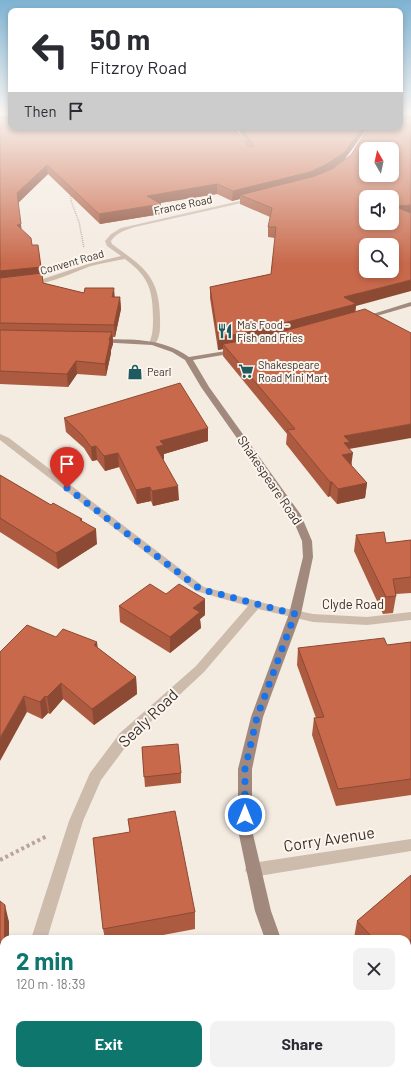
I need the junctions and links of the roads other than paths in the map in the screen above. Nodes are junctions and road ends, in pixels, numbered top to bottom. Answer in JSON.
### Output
{"nodes":[{"id":1,"x":258,"y":198,"type":"edge"},
{"id":2,"x":125,"y":257,"type":"junction"},
{"id":3,"x":23,"y":284,"type":"edge"},
{"id":4,"x":411,"y":304,"type":"edge"},
{"id":5,"x":354,"y":320,"type":"edge"},
{"id":6,"x":92,"y":340,"type":"edge"},
{"id":7,"x":153,"y":343,"type":"junction"},
{"id":8,"x":244,"y":349,"type":"edge"},
{"id":9,"x":188,"y":359,"type":"junction"},
{"id":10,"x":0,"y":437,"type":"edge"},
{"id":11,"x":255,"y":605,"type":"junction"},
{"id":12,"x":295,"y":614,"type":"junction"},
{"id":13,"x":411,"y":616,"type":"edge"},
{"id":14,"x":411,"y":844,"type":"edge"},
{"id":15,"x":253,"y":870,"type":"junction"},
{"id":16,"x":40,"y":935,"type":"edge"},
{"id":17,"x":272,"y":935,"type":"edge"}],
"edges":[{"from":1,"to":2,"type":"street","name":"France Road"},
{"from":2,"to":3,"type":"street","name":"Convent Road"},
{"from":2,"to":7,"type":"street","name":"France Road"},
{"from":4,"to":5,"type":"street"},
{"from":6,"to":7,"type":"street","name":"Shakespeare Road"},
{"from":7,"to":9,"type":"street","name":"Shakespeare Road"},
{"from":8,"to":9,"type":"street"},
{"from":9,"to":12,"type":"street","name":"Shakespeare Road"},
{"from":10,"to":11,"type":"street","name":"Clyde Road"},
{"from":11,"to":12,"type":"street","name":"Clyde Road"},
{"from":11,"to":16,"type":"street","name":"Sealy Road"},
{"from":12,"to":13,"type":"street","name":"Clyde Road"},
{"from":12,"to":15,"type":"street","name":"Shakespeare Road"},
{"from":14,"to":15,"type":"street","name":"Corry Avenue"},
{"from":15,"to":17,"type":"street","name":"Shakespeare Road"}]}
